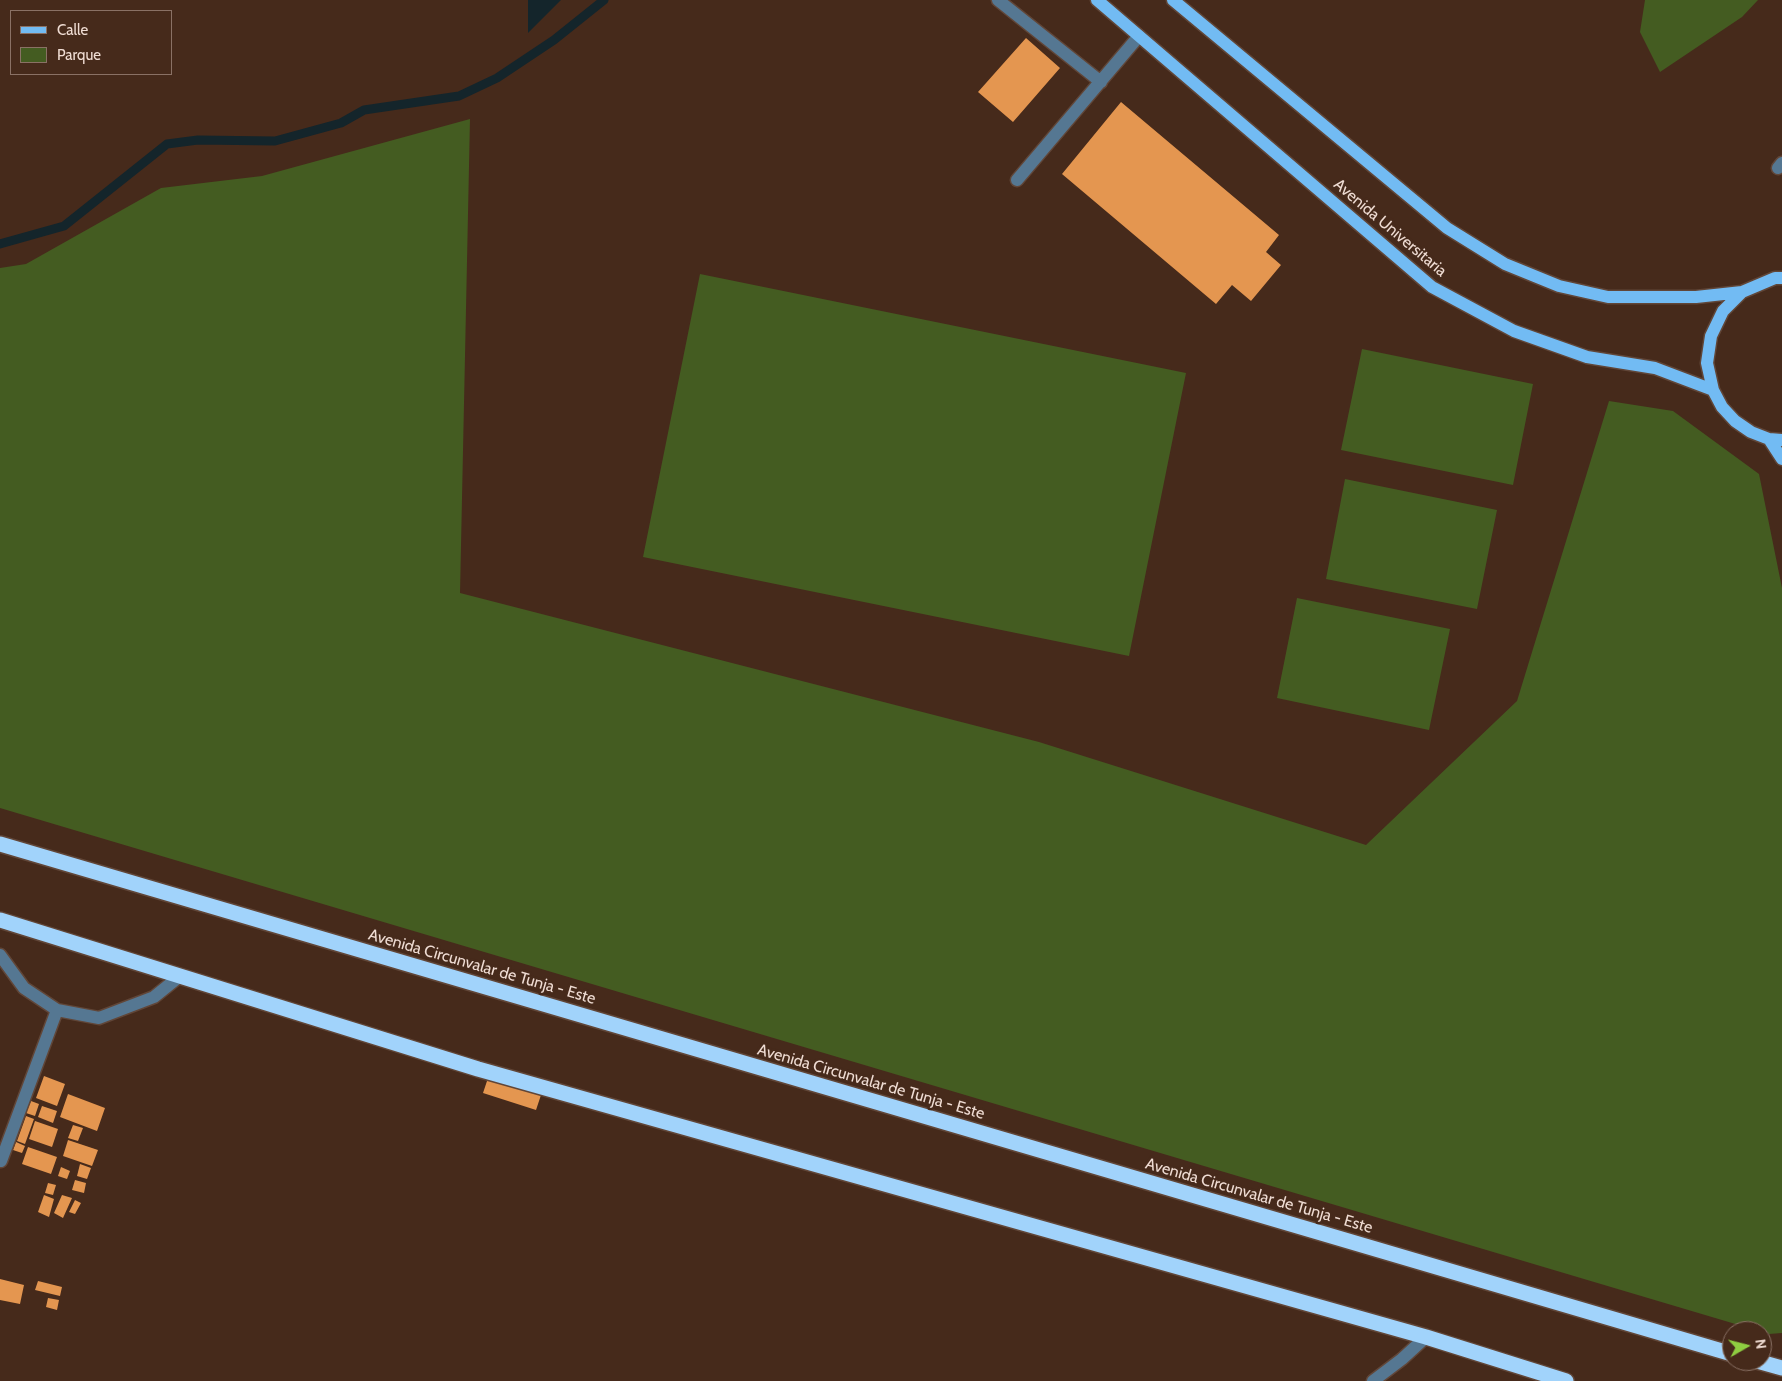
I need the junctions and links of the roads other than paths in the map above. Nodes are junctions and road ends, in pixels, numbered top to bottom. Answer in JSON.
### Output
{"nodes":[{"id":1,"x":998,"y":0,"type":"edge"},
{"id":2,"x":1097,"y":0,"type":"edge"},
{"id":3,"x":1173,"y":0,"type":"edge"},
{"id":4,"x":1139,"y":36,"type":"junction"},
{"id":5,"x":1101,"y":82,"type":"junction"},
{"id":6,"x":1017,"y":180,"type":"dead end"},
{"id":7,"x":1780,"y":277,"type":"edge"},
{"id":8,"x":1742,"y":292,"type":"junction"},
{"id":9,"x":1713,"y":390,"type":"junction"},
{"id":10,"x":1769,"y":439,"type":"junction"},
{"id":11,"x":1782,"y":440,"type":"edge"},
{"id":12,"x":1782,"y":458,"type":"edge"},
{"id":13,"x":0,"y":844,"type":"edge"},
{"id":14,"x":0,"y":920,"type":"edge"},
{"id":15,"x":0,"y":955,"type":"edge"},
{"id":16,"x":180,"y":976,"type":"junction"},
{"id":17,"x":57,"y":1010,"type":"junction"},
{"id":18,"x":1,"y":1161,"type":"edge"},
{"id":19,"x":1426,"y":1338,"type":"junction"},
{"id":20,"x":1722,"y":1351,"type":"edge"},
{"id":21,"x":1373,"y":1381,"type":"edge"},
{"id":22,"x":1566,"y":1381,"type":"edge"}],
"edges":[{"from":1,"to":5,"type":"lane"},
{"from":2,"to":4,"type":"main road","name":"Avenida Universitaria"},
{"from":3,"to":8,"type":"main road"},
{"from":4,"to":5,"type":"lane"},
{"from":4,"to":9,"type":"main road","name":"Avenida Universitaria"},
{"from":5,"to":6,"type":"lane"},
{"from":7,"to":8,"type":"main road"},
{"from":8,"to":9,"type":"main road"},
{"from":9,"to":10,"type":"main road"},
{"from":10,"to":11,"type":"main road"},
{"from":10,"to":12,"type":"main road"},
{"from":13,"to":20,"type":"highway","name":"Avenida Circunvalar de Tunja - Este"},
{"from":14,"to":16,"type":"highway"},
{"from":15,"to":17,"type":"lane"},
{"from":16,"to":17,"type":"lane"},
{"from":16,"to":19,"type":"highway"},
{"from":17,"to":18,"type":"lane"},
{"from":19,"to":21,"type":"lane"},
{"from":19,"to":22,"type":"highway"}]}
